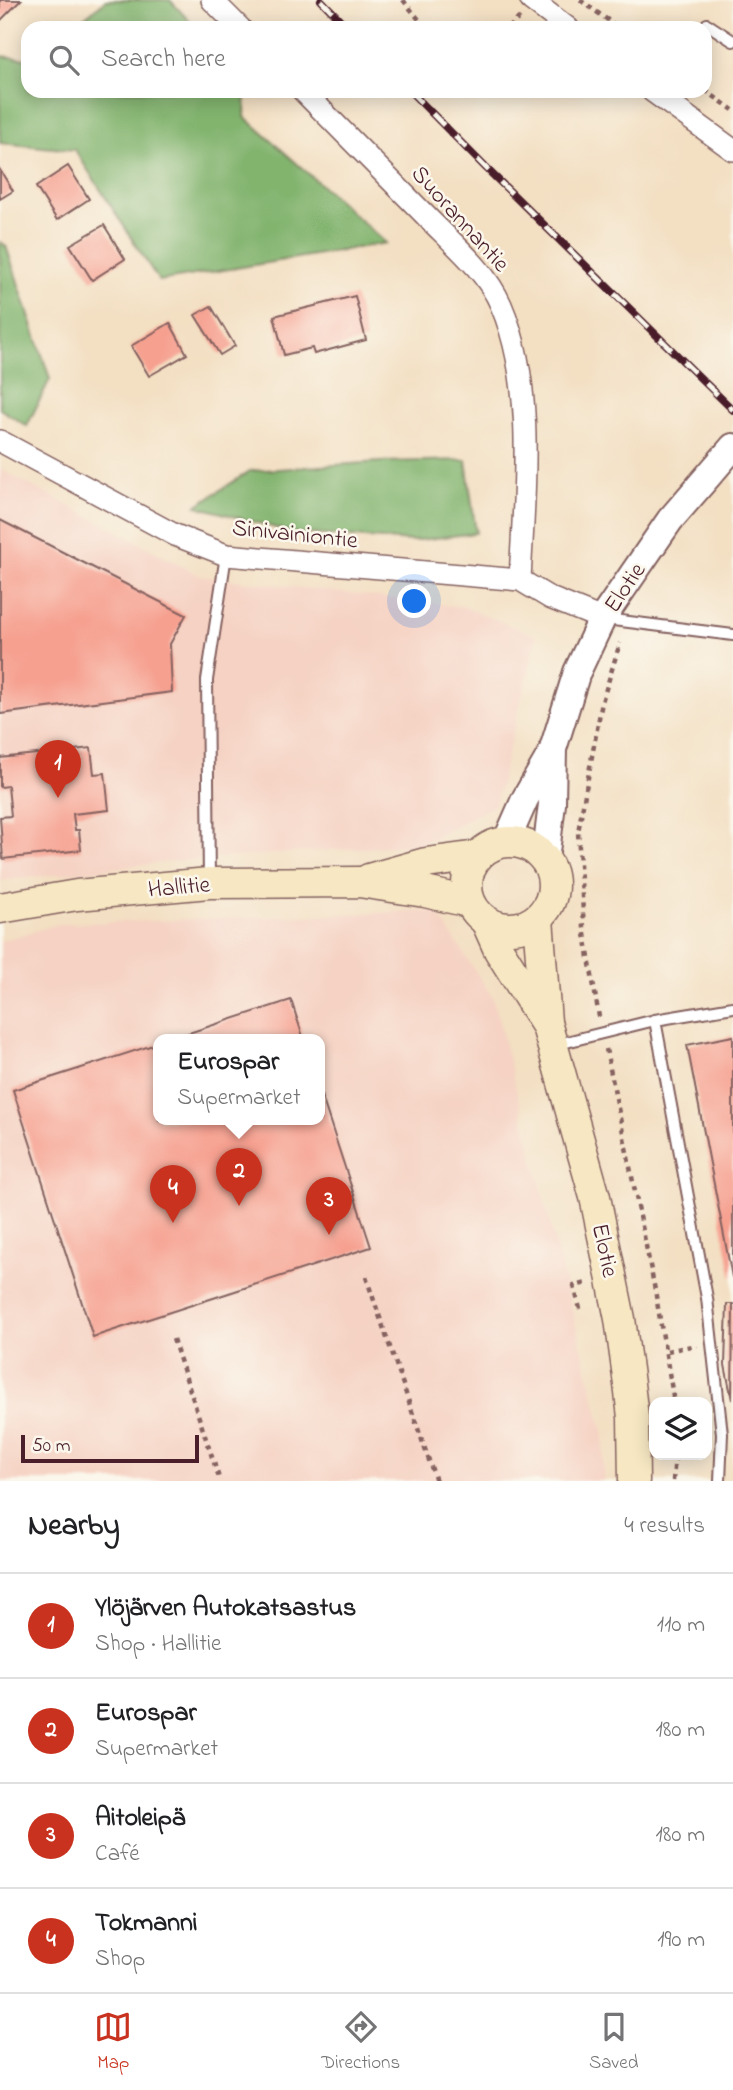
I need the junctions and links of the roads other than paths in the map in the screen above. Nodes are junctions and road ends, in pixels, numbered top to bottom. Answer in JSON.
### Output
{"nodes":[{"id":1,"x":212,"y":0,"type":"edge"},
{"id":2,"x":531,"y":0,"type":"edge"},
{"id":3,"x":233,"y":21,"type":"edge"},
{"id":4,"x":559,"y":21,"type":"edge"},
{"id":5,"x":712,"y":27,"type":"edge"},
{"id":6,"x":733,"y":41,"type":"edge"},
{"id":7,"x":310,"y":98,"type":"edge"},
{"id":8,"x":662,"y":98,"type":"edge"},
{"id":9,"x":733,"y":150,"type":"edge"},
{"id":10,"x":0,"y":441,"type":"edge"},
{"id":11,"x":733,"y":447,"type":"edge"},
{"id":12,"x":226,"y":555,"type":"junction"},
{"id":13,"x":520,"y":580,"type":"junction"},
{"id":14,"x":614,"y":620,"type":"junction"},
{"id":15,"x":733,"y":635,"type":"edge"},
{"id":16,"x":553,"y":749,"type":"junction"},
{"id":17,"x":506,"y":842,"type":"junction"},
{"id":18,"x":478,"y":856,"type":"junction"},
{"id":19,"x":545,"y":860,"type":"junction"},
{"id":20,"x":359,"y":882,"type":"junction"},
{"id":21,"x":209,"y":883,"type":"junction"},
{"id":22,"x":0,"y":908,"type":"edge"},
{"id":23,"x":478,"y":912,"type":"junction"},
{"id":24,"x":538,"y":919,"type":"junction"},
{"id":25,"x":733,"y":1007,"type":"edge"},
{"id":26,"x":655,"y":1020,"type":"junction"},
{"id":27,"x":550,"y":1035,"type":"junction"},
{"id":28,"x":634,"y":1481,"type":"edge"},
{"id":29,"x":720,"y":1481,"type":"edge"}],
"edges":[{"from":1,"to":3,"type":"street"},
{"from":2,"to":4,"type":"street"},
{"from":5,"to":6,"type":"lane"},
{"from":7,"to":13,"type":"street","name":"Suorannantie"},
{"from":8,"to":9,"type":"street"},
{"from":10,"to":12,"type":"street","name":"Sinivainiontie"},
{"from":11,"to":14,"type":"street","name":"Elotie"},
{"from":12,"to":13,"type":"street","name":"Sinivainiontie"},
{"from":12,"to":21,"type":"lane"},
{"from":13,"to":14,"type":"street","name":"Sinivainiontie"},
{"from":14,"to":15,"type":"lane"},
{"from":14,"to":16,"type":"street","name":"Elotie"},
{"from":16,"to":17,"type":"street","name":"Elotie"},
{"from":16,"to":19,"type":"street","name":"Elotie"},
{"from":17,"to":18,"type":"main road"},
{"from":17,"to":19,"type":"main road"},
{"from":18,"to":20,"type":"main road","name":"Hallitie"},
{"from":18,"to":23,"type":"main road"},
{"from":19,"to":24,"type":"main road"},
{"from":20,"to":21,"type":"main road","name":"Hallitie"},
{"from":20,"to":23,"type":"main road","name":"Hallitie"},
{"from":21,"to":22,"type":"main road","name":"Hallitie"},
{"from":23,"to":24,"type":"main road"},
{"from":23,"to":27,"type":"main road","name":"Elotie"},
{"from":24,"to":27,"type":"main road","name":"Elotie"},
{"from":25,"to":26,"type":"lane"},
{"from":26,"to":27,"type":"lane"},
{"from":26,"to":29,"type":"lane"},
{"from":27,"to":28,"type":"main road","name":"Elotie"}]}
